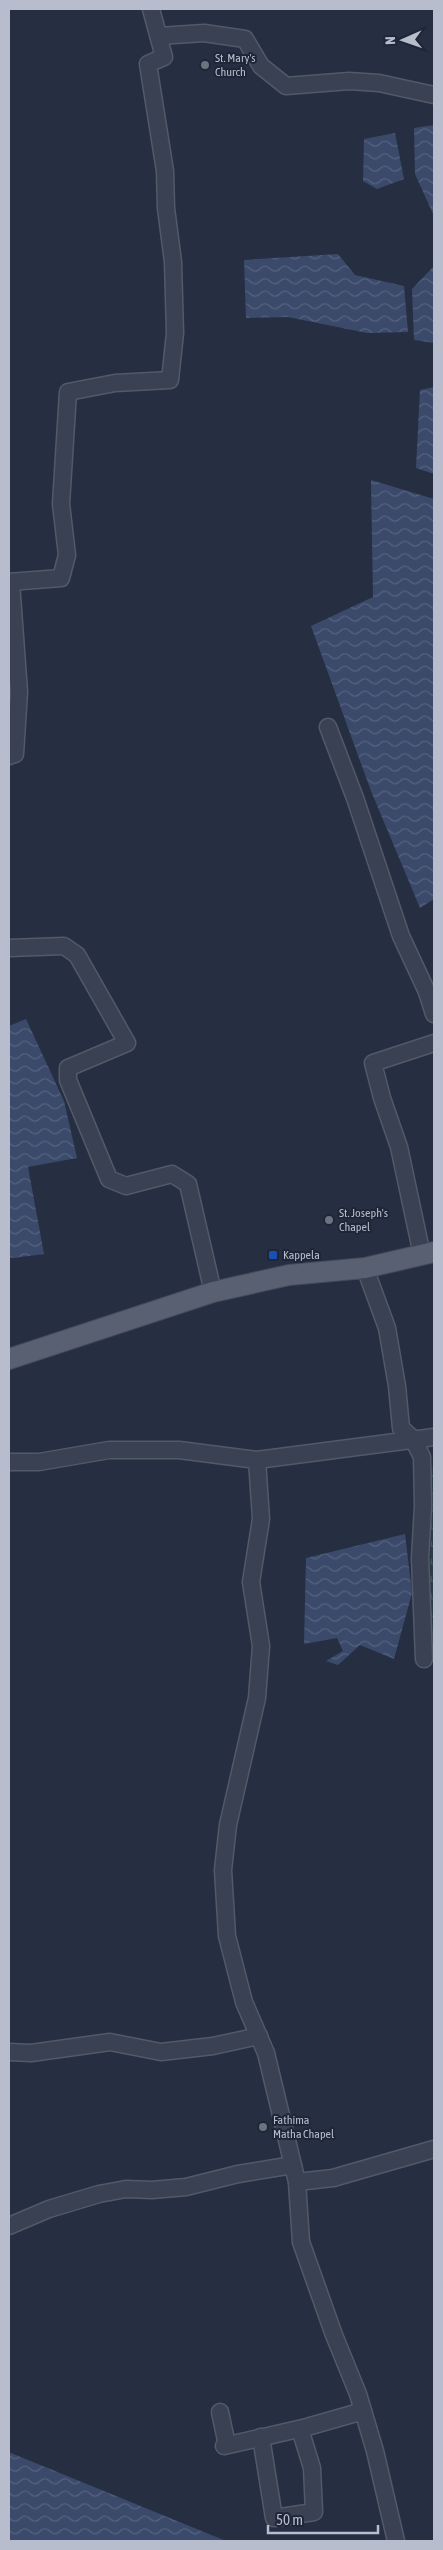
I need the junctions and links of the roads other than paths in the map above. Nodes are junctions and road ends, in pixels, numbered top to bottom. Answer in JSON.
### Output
{"nodes":[{"id":1,"x":151,"y":9,"type":"edge"},
{"id":2,"x":159,"y":36,"type":"junction"},
{"id":3,"x":434,"y":95,"type":"edge"},
{"id":4,"x":10,"y":582,"type":"edge"},
{"id":5,"x":328,"y":727,"type":"dead end"},
{"id":6,"x":9,"y":756,"type":"edge"},
{"id":7,"x":9,"y":948,"type":"edge"},
{"id":8,"x":434,"y":1014,"type":"edge"},
{"id":9,"x":434,"y":1042,"type":"edge"},
{"id":10,"x":428,"y":1254,"type":"edge"},
{"id":11,"x":365,"y":1268,"type":"junction"},
{"id":12,"x":213,"y":1292,"type":"junction"},
{"id":13,"x":9,"y":1359,"type":"edge"},
{"id":14,"x":434,"y":1437,"type":"edge"},
{"id":15,"x":413,"y":1439,"type":"junction"},
{"id":16,"x":257,"y":1460,"type":"junction"},
{"id":17,"x":9,"y":1462,"type":"edge"},
{"id":18,"x":424,"y":1659,"type":"dead end"},
{"id":19,"x":259,"y":2036,"type":"junction"},
{"id":20,"x":9,"y":2052,"type":"edge"},
{"id":21,"x":434,"y":2149,"type":"edge"},
{"id":22,"x":292,"y":2166,"type":"junction"},
{"id":23,"x":297,"y":2182,"type":"junction"},
{"id":24,"x":9,"y":2226,"type":"edge"},
{"id":25,"x":363,"y":2411,"type":"junction"},
{"id":26,"x":220,"y":2412,"type":"dead end"},
{"id":27,"x":300,"y":2429,"type":"junction"},
{"id":28,"x":261,"y":2437,"type":"junction"},
{"id":29,"x":396,"y":2541,"type":"edge"}],
"edges":[{"from":1,"to":2,"type":"street"},
{"from":2,"to":3,"type":"street"},
{"from":2,"to":4,"type":"street"},
{"from":4,"to":6,"type":"street"},
{"from":5,"to":8,"type":"street"},
{"from":7,"to":12,"type":"street"},
{"from":9,"to":10,"type":"street"},
{"from":10,"to":11,"type":"main road"},
{"from":11,"to":12,"type":"main road"},
{"from":11,"to":15,"type":"street"},
{"from":12,"to":13,"type":"main road"},
{"from":14,"to":15,"type":"street"},
{"from":15,"to":16,"type":"street"},
{"from":15,"to":18,"type":"street"},
{"from":16,"to":17,"type":"street"},
{"from":16,"to":19,"type":"street"},
{"from":19,"to":20,"type":"street"},
{"from":19,"to":22,"type":"street"},
{"from":21,"to":23,"type":"street"},
{"from":22,"to":23,"type":"street"},
{"from":22,"to":24,"type":"street"},
{"from":23,"to":25,"type":"street"},
{"from":25,"to":27,"type":"street"},
{"from":25,"to":29,"type":"street"},
{"from":26,"to":28,"type":"street"},
{"from":27,"to":28,"type":"street"},
{"from":27,"to":28,"type":"street"}]}
